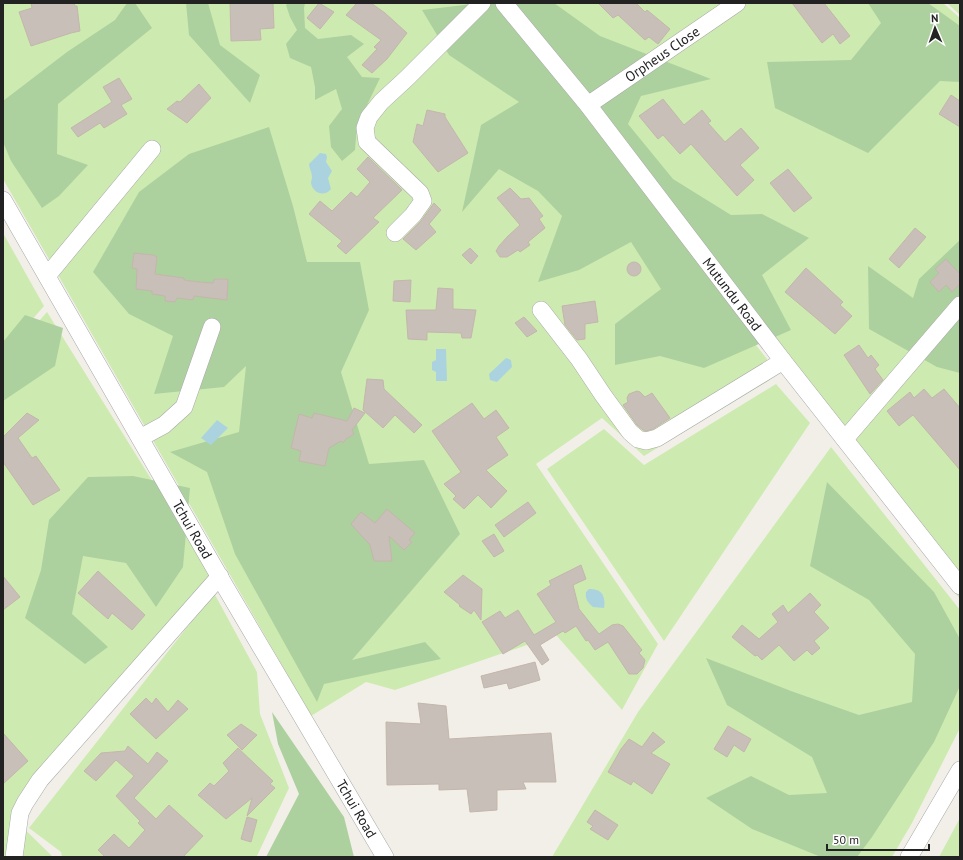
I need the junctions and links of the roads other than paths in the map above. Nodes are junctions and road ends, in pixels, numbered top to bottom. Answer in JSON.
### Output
{"nodes":[{"id":1,"x":482,"y":3,"type":"edge"},
{"id":2,"x":504,"y":3,"type":"edge"},
{"id":3,"x":737,"y":3,"type":"edge"},
{"id":4,"x":588,"y":105,"type":"junction"},
{"id":5,"x":152,"y":149,"type":"dead end"},
{"id":6,"x":3,"y":200,"type":"edge"},
{"id":7,"x":395,"y":233,"type":"dead end"},
{"id":8,"x":47,"y":276,"type":"junction"},
{"id":9,"x":960,"y":305,"type":"edge"},
{"id":10,"x":541,"y":310,"type":"dead end"},
{"id":11,"x":212,"y":327,"type":"dead end"},
{"id":12,"x":783,"y":361,"type":"junction"},
{"id":13,"x":140,"y":438,"type":"junction"},
{"id":14,"x":845,"y":440,"type":"junction"},
{"id":15,"x":220,"y":576,"type":"junction"},
{"id":16,"x":960,"y":586,"type":"edge"},
{"id":17,"x":960,"y":770,"type":"edge"},
{"id":18,"x":14,"y":857,"type":"edge"},
{"id":19,"x":385,"y":857,"type":"edge"},
{"id":20,"x":909,"y":857,"type":"edge"}],
"edges":[{"from":1,"to":7,"type":"street"},
{"from":2,"to":4,"type":"street","name":"Mutundu Road"},
{"from":3,"to":4,"type":"street","name":"Orpheus Close"},
{"from":4,"to":12,"type":"street","name":"Mutundu Road"},
{"from":5,"to":8,"type":"street"},
{"from":6,"to":8,"type":"street","name":"Tchui Road"},
{"from":8,"to":13,"type":"street","name":"Tchui Road"},
{"from":9,"to":14,"type":"street"},
{"from":10,"to":12,"type":"street"},
{"from":11,"to":13,"type":"street"},
{"from":12,"to":14,"type":"street","name":"Mutundu Road"},
{"from":13,"to":15,"type":"street","name":"Tchui Road"},
{"from":14,"to":16,"type":"street","name":"Mutundu Road"},
{"from":15,"to":18,"type":"street"},
{"from":15,"to":19,"type":"street","name":"Tchui Road"},
{"from":17,"to":20,"type":"street"}]}
